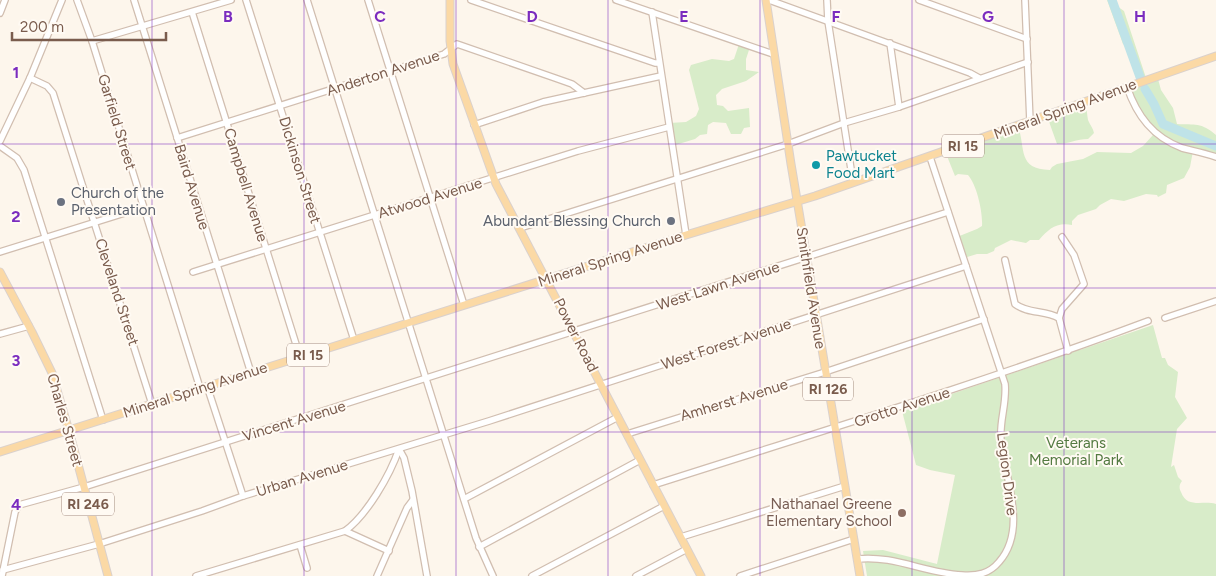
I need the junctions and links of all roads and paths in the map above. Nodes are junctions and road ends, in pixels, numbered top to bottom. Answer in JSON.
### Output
{"nodes":[{"id":1,"x":62,"y":0,"type":"edge"},
{"id":2,"x":77,"y":0,"type":"edge"},
{"id":3,"x":134,"y":0,"type":"edge"},
{"id":4,"x":231,"y":0,"type":"edge"},
{"id":5,"x":246,"y":0,"type":"edge"},
{"id":6,"x":307,"y":0,"type":"edge"},
{"id":7,"x":368,"y":0,"type":"edge"},
{"id":8,"x":450,"y":0,"type":"edge"},
{"id":9,"x":471,"y":0,"type":"edge"},
{"id":10,"x":616,"y":0,"type":"edge"},
{"id":11,"x":767,"y":0,"type":"edge"},
{"id":12,"x":827,"y":0,"type":"edge"},
{"id":13,"x":919,"y":0,"type":"edge"},
{"id":14,"x":1025,"y":0,"type":"edge"},
{"id":15,"x":3,"y":4,"type":"edge"},
{"id":16,"x":192,"y":12,"type":"junction"},
{"id":17,"x":652,"y":12,"type":"junction"},
{"id":18,"x":0,"y":13,"type":"edge"},
{"id":19,"x":828,"y":21,"type":"junction"},
{"id":20,"x":143,"y":26,"type":"junction"},
{"id":21,"x":1027,"y":39,"type":"junction"},
{"id":22,"x":92,"y":41,"type":"junction"},
{"id":23,"x":890,"y":43,"type":"junction"},
{"id":24,"x":451,"y":49,"type":"junction"},
{"id":25,"x":773,"y":54,"type":"junction"},
{"id":26,"x":1216,"y":56,"type":"edge"},
{"id":27,"x":1028,"y":62,"type":"junction"},
{"id":28,"x":659,"y":63,"type":"junction"},
{"id":29,"x":390,"y":70,"type":"junction"},
{"id":30,"x":661,"y":76,"type":"junction"},
{"id":31,"x":30,"y":78,"type":"junction"},
{"id":32,"x":979,"y":78,"type":"junction"},
{"id":33,"x":1127,"y":87,"type":"junction"},
{"id":34,"x":334,"y":88,"type":"junction"},
{"id":35,"x":584,"y":93,"type":"junction"},
{"id":36,"x":280,"y":106,"type":"junction"},
{"id":37,"x":899,"y":107,"type":"junction"},
{"id":38,"x":1030,"y":122,"type":"junction"},
{"id":39,"x":227,"y":123,"type":"junction"},
{"id":40,"x":844,"y":123,"type":"junction"},
{"id":41,"x":474,"y":124,"type":"junction"},
{"id":42,"x":669,"y":127,"type":"junction"},
{"id":43,"x":177,"y":138,"type":"junction"},
{"id":44,"x":0,"y":141,"type":"edge"},
{"id":45,"x":788,"y":144,"type":"junction"},
{"id":46,"x":0,"y":146,"type":"edge"},
{"id":47,"x":930,"y":157,"type":"junction"},
{"id":48,"x":1216,"y":157,"type":"edge"},
{"id":49,"x":494,"y":178,"type":"junction"},
{"id":50,"x":678,"y":178,"type":"junction"},
{"id":51,"x":854,"y":182,"type":"junction"},
{"id":52,"x":430,"y":198,"type":"junction"},
{"id":53,"x":797,"y":202,"type":"junction"},
{"id":54,"x":144,"y":207,"type":"junction"},
{"id":55,"x":948,"y":212,"type":"junction"},
{"id":56,"x":374,"y":215,"type":"junction"},
{"id":57,"x":95,"y":222,"type":"junction"},
{"id":58,"x":520,"y":228,"type":"junction"},
{"id":59,"x":319,"y":233,"type":"junction"},
{"id":60,"x":686,"y":235,"type":"junction"},
{"id":61,"x":1062,"y":237,"type":"dead end"},
{"id":62,"x":46,"y":238,"type":"junction"},
{"id":63,"x":266,"y":250,"type":"junction"},
{"id":64,"x":0,"y":252,"type":"edge"},
{"id":65,"x":807,"y":258,"type":"junction"},
{"id":66,"x":1005,"y":260,"type":"dead end"},
{"id":67,"x":217,"y":265,"type":"junction"},
{"id":68,"x":966,"y":266,"type":"junction"},
{"id":69,"x":193,"y":272,"type":"dead end"},
{"id":70,"x":1,"y":275,"type":"edge"},
{"id":71,"x":547,"y":279,"type":"junction"},
{"id":72,"x":1216,"y":301,"type":"edge"},
{"id":73,"x":464,"y":304,"type":"junction"},
{"id":74,"x":816,"y":315,"type":"junction"},
{"id":75,"x":1059,"y":318,"type":"junction"},
{"id":76,"x":1165,"y":318,"type":"dead end"},
{"id":77,"x":984,"y":319,"type":"junction"},
{"id":78,"x":1148,"y":321,"type":"dead end"},
{"id":79,"x":408,"y":323,"type":"junction"},
{"id":80,"x":29,"y":326,"type":"junction"},
{"id":81,"x":574,"y":331,"type":"junction"},
{"id":82,"x":0,"y":334,"type":"edge"},
{"id":83,"x":354,"y":340,"type":"junction"},
{"id":84,"x":1068,"y":352,"type":"junction"},
{"id":85,"x":300,"y":357,"type":"junction"},
{"id":86,"x":825,"y":372,"type":"junction"},
{"id":87,"x":250,"y":373,"type":"junction"},
{"id":88,"x":1003,"y":373,"type":"junction"},
{"id":89,"x":425,"y":379,"type":"junction"},
{"id":90,"x":601,"y":384,"type":"junction"},
{"id":91,"x":204,"y":387,"type":"junction"},
{"id":92,"x":152,"y":404,"type":"junction"},
{"id":93,"x":618,"y":417,"type":"junction"},
{"id":94,"x":103,"y":420,"type":"junction"},
{"id":95,"x":835,"y":428,"type":"junction"},
{"id":96,"x":69,"y":431,"type":"junction"},
{"id":97,"x":627,"y":434,"type":"junction"},
{"id":98,"x":444,"y":435,"type":"junction"},
{"id":99,"x":226,"y":442,"type":"junction"},
{"id":100,"x":399,"y":449,"type":"junction"},
{"id":101,"x":0,"y":452,"type":"edge"},
{"id":102,"x":640,"y":460,"type":"junction"},
{"id":103,"x":653,"y":485,"type":"junction"},
{"id":104,"x":845,"y":486,"type":"junction"},
{"id":105,"x":84,"y":487,"type":"junction"},
{"id":106,"x":243,"y":496,"type":"junction"},
{"id":107,"x":464,"y":499,"type":"junction"},
{"id":108,"x":413,"y":500,"type":"junction"},
{"id":109,"x":664,"y":506,"type":"junction"},
{"id":110,"x":345,"y":531,"type":"junction"},
{"id":111,"x":681,"y":537,"type":"junction"},
{"id":112,"x":854,"y":539,"type":"junction"},
{"id":113,"x":99,"y":544,"type":"junction"},
{"id":114,"x":300,"y":544,"type":"junction"},
{"id":115,"x":479,"y":548,"type":"junction"},
{"id":116,"x":687,"y":550,"type":"junction"},
{"id":117,"x":389,"y":551,"type":"junction"},
{"id":118,"x":857,"y":559,"type":"junction"},
{"id":119,"x":307,"y":568,"type":"dead end"},
{"id":120,"x":2,"y":573,"type":"edge"},
{"id":121,"x":108,"y":576,"type":"edge"},
{"id":122,"x":196,"y":576,"type":"edge"},
{"id":123,"x":377,"y":576,"type":"edge"},
{"id":124,"x":427,"y":576,"type":"edge"},
{"id":125,"x":494,"y":576,"type":"edge"},
{"id":126,"x":532,"y":576,"type":"edge"},
{"id":127,"x":636,"y":576,"type":"edge"},
{"id":128,"x":701,"y":576,"type":"edge"},
{"id":129,"x":740,"y":576,"type":"edge"},
{"id":130,"x":860,"y":576,"type":"edge"}],
"edges":[{"from":1,"to":31,"type":"street"},
{"from":2,"to":22,"type":"street","name":"Garfield Street"},
{"from":3,"to":20,"type":"street","name":"Baird Avenue"},
{"from":4,"to":16,"type":"street"},
{"from":5,"to":36,"type":"street","name":"Dickinson Street"},
{"from":6,"to":34,"type":"street"},
{"from":7,"to":29,"type":"street"},
{"from":8,"to":24,"type":"main road","name":"Power Road"},
{"from":9,"to":28,"type":"street"},
{"from":10,"to":17,"type":"street"},
{"from":11,"to":19,"type":"street"},
{"from":11,"to":25,"type":"main road","name":"Smithfield Avenue","number":"RI 126"},
{"from":12,"to":19,"type":"street"},
{"from":13,"to":21,"type":"street"},
{"from":14,"to":21,"type":"street"},
{"from":15,"to":18,"type":"street"},
{"from":16,"to":20,"type":"street"},
{"from":16,"to":39,"type":"street","name":"Campbell Avenue"},
{"from":17,"to":25,"type":"street"},
{"from":17,"to":28,"type":"street"},
{"from":19,"to":23,"type":"street"},
{"from":19,"to":40,"type":"street"},
{"from":20,"to":22,"type":"street"},
{"from":20,"to":43,"type":"street","name":"Baird Avenue"},
{"from":21,"to":27,"type":"street"},
{"from":22,"to":54,"type":"street","name":"Garfield Street"},
{"from":23,"to":32,"type":"street"},
{"from":23,"to":37,"type":"street"},
{"from":24,"to":29,"type":"street","name":"Anderton Avenue"},
{"from":24,"to":35,"type":"street","name":"Anderton Avenue"},
{"from":24,"to":41,"type":"main road","name":"Power Road"},
{"from":25,"to":45,"type":"main road","name":"Smithfield Avenue","number":"RI 126"},
{"from":26,"to":33,"type":"main road","name":"Mineral Spring Avenue","number":"RI 15"},
{"from":27,"to":32,"type":"street"},
{"from":27,"to":38,"type":"street"},
{"from":28,"to":30,"type":"street"},
{"from":29,"to":34,"type":"street","name":"Anderton Avenue"},
{"from":29,"to":52,"type":"street"},
{"from":30,"to":35,"type":"street"},
{"from":30,"to":42,"type":"street"},
{"from":31,"to":44,"type":"street"},
{"from":31,"to":57,"type":"street","name":"Cleveland Street"},
{"from":32,"to":37,"type":"street"},
{"from":33,"to":38,"type":"main road","name":"Mineral Spring Avenue","number":"RI 15"},
{"from":33,"to":48,"type":"street"},
{"from":34,"to":36,"type":"street","name":"Anderton Avenue"},
{"from":34,"to":56,"type":"street"},
{"from":35,"to":41,"type":"street"},
{"from":36,"to":39,"type":"street","name":"Anderton Avenue"},
{"from":36,"to":59,"type":"street","name":"Dickinson Street"},
{"from":37,"to":40,"type":"street"},
{"from":38,"to":47,"type":"main road","name":"Mineral Spring Avenue","number":"RI 15"},
{"from":39,"to":43,"type":"street","name":"Anderton Avenue"},
{"from":39,"to":63,"type":"street","name":"Campbell Avenue"},
{"from":40,"to":45,"type":"street"},
{"from":40,"to":51,"type":"street"},
{"from":41,"to":49,"type":"main road","name":"Power Road"},
{"from":42,"to":49,"type":"street","name":"Atwood Avenue"},
{"from":42,"to":50,"type":"street"},
{"from":43,"to":67,"type":"street","name":"Baird Avenue"},
{"from":45,"to":50,"type":"street"},
{"from":45,"to":53,"type":"main road","name":"Smithfield Avenue","number":"RI 126"},
{"from":46,"to":62,"type":"street"},
{"from":47,"to":51,"type":"main road","name":"Mineral Spring Avenue","number":"RI 15"},
{"from":47,"to":55,"type":"street","name":"Legion Drive"},
{"from":49,"to":52,"type":"street","name":"Atwood Avenue"},
{"from":49,"to":58,"type":"main road","name":"Power Road"},
{"from":50,"to":58,"type":"street"},
{"from":50,"to":60,"type":"street"},
{"from":51,"to":53,"type":"main road","name":"Mineral Spring Avenue","number":"RI 15"},
{"from":52,"to":56,"type":"street","name":"Atwood Avenue"},
{"from":52,"to":73,"type":"street"},
{"from":53,"to":60,"type":"main road","name":"Mineral Spring Avenue","number":"RI 15"},
{"from":53,"to":65,"type":"main road","name":"Smithfield Avenue","number":"RI 126"},
{"from":54,"to":57,"type":"street"},
{"from":54,"to":91,"type":"street","name":"Garfield Street"},
{"from":55,"to":65,"type":"street","name":"West Lawn Avenue"},
{"from":55,"to":68,"type":"street","name":"Legion Drive"},
{"from":56,"to":59,"type":"street","name":"Atwood Avenue"},
{"from":56,"to":79,"type":"street"},
{"from":57,"to":62,"type":"street"},
{"from":57,"to":92,"type":"street","name":"Cleveland Street"},
{"from":58,"to":71,"type":"main road","name":"Power Road"},
{"from":59,"to":63,"type":"street","name":"Atwood Avenue"},
{"from":59,"to":83,"type":"street","name":"Dickinson Street"},
{"from":60,"to":71,"type":"main road","name":"Mineral Spring Avenue","number":"RI 15"},
{"from":61,"to":75,"type":"street"},
{"from":62,"to":64,"type":"street"},
{"from":62,"to":94,"type":"street"},
{"from":63,"to":67,"type":"street","name":"Atwood Avenue"},
{"from":63,"to":85,"type":"street","name":"Campbell Avenue"},
{"from":65,"to":74,"type":"main road","name":"Smithfield Avenue","number":"RI 126"},
{"from":65,"to":81,"type":"street","name":"West Lawn Avenue"},
{"from":66,"to":75,"type":"street"},
{"from":67,"to":69,"type":"street","name":"Atwood Avenue"},
{"from":67,"to":87,"type":"street","name":"Baird Avenue"},
{"from":68,"to":74,"type":"street","name":"West Forest Avenue"},
{"from":68,"to":77,"type":"street","name":"Legion Drive"},
{"from":70,"to":80,"type":"main road","name":"Charles Street","number":"RI 246"},
{"from":71,"to":73,"type":"main road","name":"Mineral Spring Avenue","number":"RI 15"},
{"from":71,"to":81,"type":"main road","name":"Power Road"},
{"from":72,"to":76,"type":"street"},
{"from":73,"to":79,"type":"main road","name":"Mineral Spring Avenue","number":"RI 15"},
{"from":74,"to":86,"type":"main road","name":"Smithfield Avenue","number":"RI 126"},
{"from":74,"to":90,"type":"street","name":"West Forest Avenue"},
{"from":75,"to":84,"type":"street"},
{"from":77,"to":86,"type":"street","name":"Amherst Avenue"},
{"from":77,"to":88,"type":"street","name":"Legion Drive"},
{"from":78,"to":84,"type":"street","name":"Grotto Avenue"},
{"from":79,"to":83,"type":"main road","name":"Mineral Spring Avenue","number":"RI 15"},
{"from":79,"to":89,"type":"street"},
{"from":80,"to":82,"type":"street"},
{"from":80,"to":96,"type":"main road","name":"Charles Street","number":"RI 246"},
{"from":81,"to":89,"type":"street","name":"Vincent Avenue"},
{"from":81,"to":90,"type":"main road","name":"Power Road"},
{"from":83,"to":85,"type":"main road","name":"Mineral Spring Avenue","number":"RI 15"},
{"from":84,"to":88,"type":"street","name":"Grotto Avenue"},
{"from":85,"to":87,"type":"main road","name":"Mineral Spring Avenue","number":"RI 15"},
{"from":86,"to":95,"type":"main road","name":"Smithfield Avenue","number":"RI 126"},
{"from":86,"to":97,"type":"street","name":"Amherst Avenue"},
{"from":87,"to":91,"type":"main road","name":"Mineral Spring Avenue","number":"RI 15"},
{"from":88,"to":95,"type":"street","name":"Grotto Avenue"},
{"from":88,"to":118,"type":"street","name":"Legion Drive"},
{"from":89,"to":98,"type":"street"},
{"from":89,"to":99,"type":"street","name":"Vincent Avenue"},
{"from":90,"to":93,"type":"main road","name":"Power Road"},
{"from":90,"to":98,"type":"street","name":"Urban Avenue"},
{"from":91,"to":92,"type":"main road","name":"Mineral Spring Avenue","number":"RI 15"},
{"from":91,"to":99,"type":"street","name":"Garfield Street"},
{"from":92,"to":94,"type":"main road","name":"Mineral Spring Avenue","number":"RI 15"},
{"from":93,"to":97,"type":"main road","name":"Power Road"},
{"from":93,"to":107,"type":"street"},
{"from":94,"to":96,"type":"main road","name":"Mineral Spring Avenue","number":"RI 15"},
{"from":95,"to":103,"type":"street","name":"Grotto Avenue"},
{"from":95,"to":104,"type":"main road","name":"Smithfield Avenue","number":"RI 126"},
{"from":96,"to":101,"type":"main road","name":"Mineral Spring Avenue","number":"RI 15"},
{"from":96,"to":105,"type":"main road","name":"Charles Street","number":"RI 246"},
{"from":97,"to":102,"type":"main road","name":"Power Road"},
{"from":98,"to":100,"type":"street","name":"Urban Avenue"},
{"from":98,"to":107,"type":"street"},
{"from":99,"to":105,"type":"street","name":"Vincent Avenue"},
{"from":99,"to":106,"type":"street","name":"Garfield Street"},
{"from":100,"to":106,"type":"street","name":"Urban Avenue"},
{"from":100,"to":108,"type":"street"},
{"from":100,"to":110,"type":"street"},
{"from":102,"to":103,"type":"main road","name":"Power Road"},
{"from":102,"to":115,"type":"street"},
{"from":103,"to":109,"type":"main road","name":"Power Road"},
{"from":104,"to":111,"type":"street"},
{"from":104,"to":112,"type":"main road","name":"Smithfield Avenue","number":"RI 126"},
{"from":105,"to":113,"type":"main road","name":"Charles Street","number":"RI 246"},
{"from":105,"to":120,"type":"street","name":"Vincent Avenue"},
{"from":106,"to":113,"type":"street","name":"Urban Avenue"},
{"from":107,"to":115,"type":"street"},
{"from":108,"to":117,"type":"street"},
{"from":108,"to":124,"type":"street"},
{"from":109,"to":111,"type":"main road","name":"Power Road"},
{"from":109,"to":126,"type":"street"},
{"from":110,"to":114,"type":"street"},
{"from":110,"to":117,"type":"street"},
{"from":111,"to":116,"type":"main road","name":"Power Road"},
{"from":112,"to":118,"type":"main road","name":"Smithfield Avenue","number":"RI 126"},
{"from":112,"to":129,"type":"street"},
{"from":113,"to":120,"type":"street","name":"Urban Avenue"},
{"from":113,"to":121,"type":"main road","name":"Charles Street","number":"RI 246"},
{"from":114,"to":119,"type":"street"},
{"from":114,"to":122,"type":"street"},
{"from":115,"to":125,"type":"street"},
{"from":116,"to":127,"type":"street"},
{"from":116,"to":128,"type":"main road","name":"Power Road"},
{"from":117,"to":123,"type":"street"},
{"from":118,"to":130,"type":"main road","name":"Smithfield Avenue","number":"RI 126"}]}
